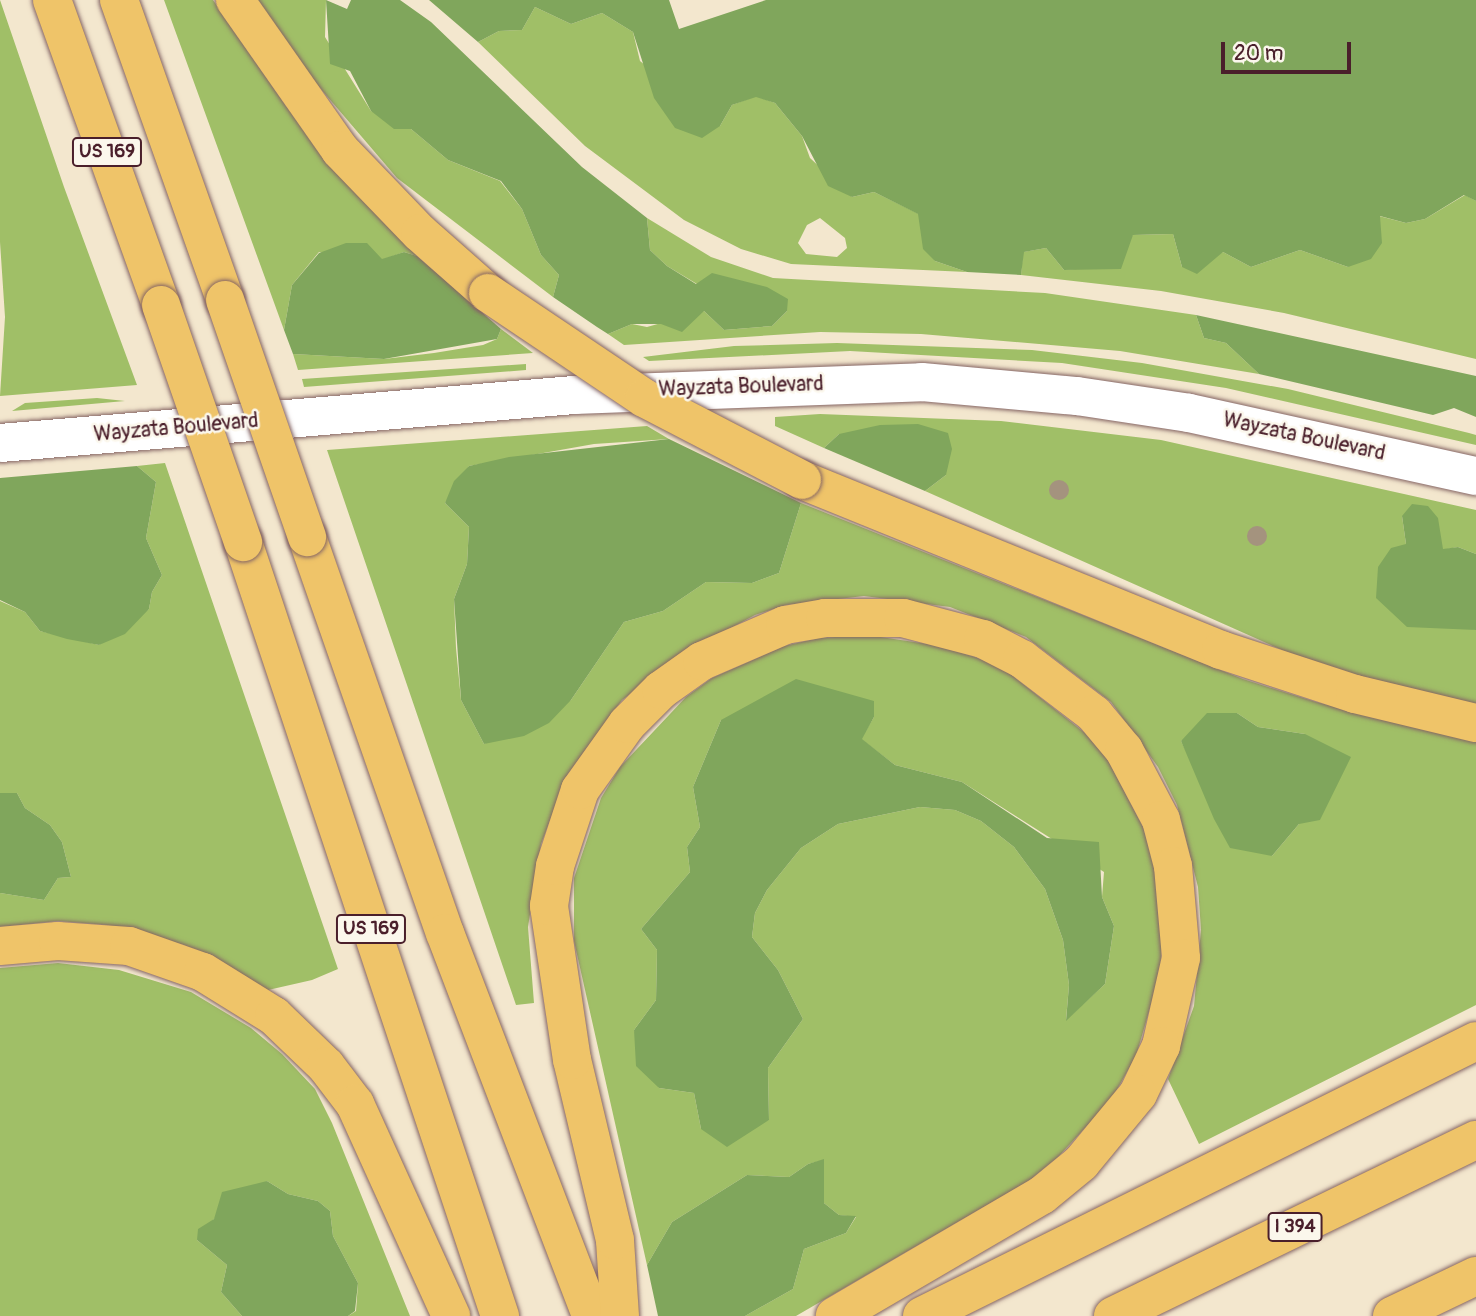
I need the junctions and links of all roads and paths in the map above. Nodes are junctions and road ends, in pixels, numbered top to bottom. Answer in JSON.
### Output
{"nodes":[{"id":1,"x":52,"y":0,"type":"edge"},
{"id":2,"x":119,"y":0,"type":"edge"},
{"id":3,"x":235,"y":0,"type":"edge"},
{"id":4,"x":0,"y":443,"type":"edge"},
{"id":5,"x":1476,"y":476,"type":"edge"},
{"id":6,"x":1476,"y":723,"type":"edge"},
{"id":7,"x":0,"y":946,"type":"edge"},
{"id":8,"x":1476,"y":1041,"type":"edge"},
{"id":9,"x":1476,"y":1140,"type":"edge"},
{"id":10,"x":1476,"y":1276,"type":"edge"},
{"id":11,"x":620,"y":1298,"type":"edge"},
{"id":12,"x":588,"y":1306,"type":"edge"},
{"id":13,"x":451,"y":1316,"type":"edge"},
{"id":14,"x":500,"y":1316,"type":"edge"},
{"id":15,"x":835,"y":1316,"type":"edge"},
{"id":16,"x":922,"y":1316,"type":"edge"},
{"id":17,"x":1114,"y":1316,"type":"edge"},
{"id":18,"x":1392,"y":1316,"type":"edge"}],
"edges":[{"from":1,"to":14,"type":"highway","number":"US 169","bridge":true},
{"from":2,"to":12,"type":"highway","number":"US 169","bridge":true},
{"from":3,"to":6,"type":"highway","bridge":true},
{"from":4,"to":5,"type":"street","name":"Wayzata Boulevard"},
{"from":7,"to":13,"type":"highway"},
{"from":8,"to":16,"type":"highway"},
{"from":9,"to":17,"type":"highway","number":"I 394"},
{"from":10,"to":18,"type":"highway"},
{"from":11,"to":15,"type":"highway"}]}
